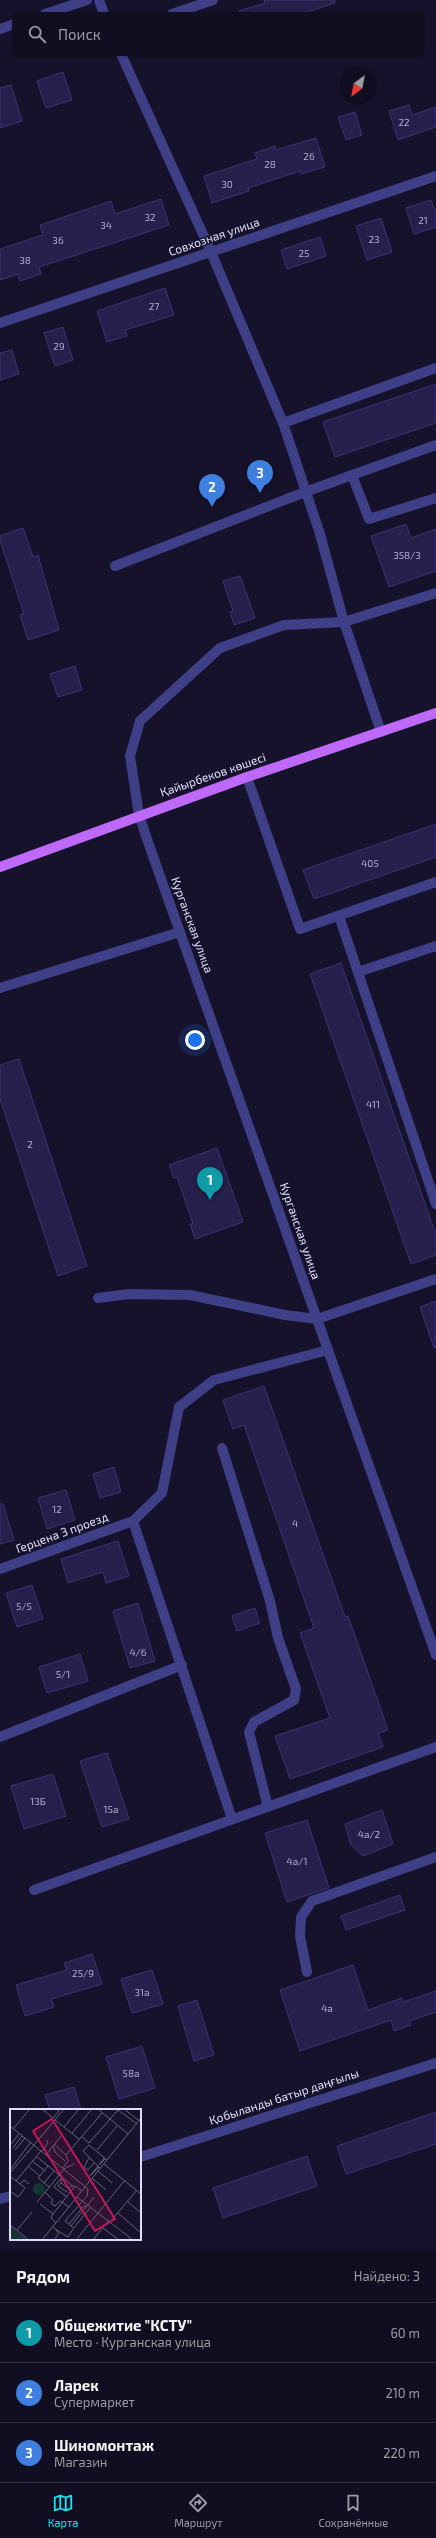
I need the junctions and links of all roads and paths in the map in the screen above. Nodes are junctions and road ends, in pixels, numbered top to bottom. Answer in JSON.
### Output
{"nodes":[{"id":1,"x":87,"y":0,"type":"edge"},
{"id":2,"x":99,"y":0,"type":"edge"},
{"id":3,"x":213,"y":0,"type":"edge"},
{"id":4,"x":51,"y":12,"type":"edge"},
{"id":5,"x":103,"y":12,"type":"edge"},
{"id":6,"x":178,"y":12,"type":"edge"},
{"id":7,"x":12,"y":25,"type":"edge"},
{"id":8,"x":0,"y":29,"type":"edge"},
{"id":9,"x":122,"y":56,"type":"edge"},
{"id":10,"x":436,"y":176,"type":"edge"},
{"id":11,"x":211,"y":252,"type":"junction"},
{"id":12,"x":0,"y":323,"type":"edge"},
{"id":13,"x":436,"y":368,"type":"edge"},
{"id":14,"x":283,"y":423,"type":"junction"},
{"id":15,"x":436,"y":445,"type":"edge"},
{"id":16,"x":352,"y":475,"type":"junction"},
{"id":17,"x":305,"y":492,"type":"junction"},
{"id":18,"x":436,"y":498,"type":"edge"},
{"id":19,"x":115,"y":566,"type":"dead end"},
{"id":20,"x":436,"y":593,"type":"edge"},
{"id":21,"x":344,"y":622,"type":"junction"},
{"id":22,"x":436,"y":713,"type":"edge"},
{"id":23,"x":381,"y":732,"type":"junction"},
{"id":24,"x":247,"y":777,"type":"junction"},
{"id":25,"x":139,"y":815,"type":"junction"},
{"id":26,"x":0,"y":867,"type":"edge"},
{"id":27,"x":436,"y":882,"type":"edge"},
{"id":28,"x":338,"y":916,"type":"junction"},
{"id":29,"x":180,"y":932,"type":"junction"},
{"id":30,"x":436,"y":946,"type":"edge"},
{"id":31,"x":358,"y":972,"type":"junction"},
{"id":32,"x":0,"y":988,"type":"edge"},
{"id":33,"x":436,"y":1202,"type":"edge"},
{"id":34,"x":436,"y":1279,"type":"edge"},
{"id":35,"x":98,"y":1298,"type":"dead end"},
{"id":36,"x":317,"y":1319,"type":"junction"},
{"id":37,"x":328,"y":1350,"type":"junction"},
{"id":38,"x":222,"y":1448,"type":"dead end"},
{"id":39,"x":134,"y":1521,"type":"junction"},
{"id":40,"x":0,"y":1569,"type":"edge"},
{"id":41,"x":436,"y":1655,"type":"edge"},
{"id":42,"x":182,"y":1665,"type":"junction"},
{"id":43,"x":0,"y":1737,"type":"edge"},
{"id":44,"x":436,"y":1747,"type":"edge"},
{"id":45,"x":268,"y":1807,"type":"junction"},
{"id":46,"x":232,"y":1819,"type":"junction"},
{"id":47,"x":436,"y":1857,"type":"edge"},
{"id":48,"x":34,"y":1890,"type":"dead end"},
{"id":49,"x":307,"y":1972,"type":"dead end"},
{"id":50,"x":436,"y":2062,"type":"edge"},
{"id":51,"x":141,"y":2157,"type":"edge"},
{"id":52,"x":10,"y":2196,"type":"edge"},
{"id":53,"x":0,"y":2199,"type":"edge"}],
"edges":[{"from":1,"to":4,"type":"street"},
{"from":2,"to":5,"type":"street"},
{"from":3,"to":6,"type":"street"},
{"from":7,"to":8,"type":"street"},
{"from":9,"to":11,"type":"street"},
{"from":10,"to":11,"type":"street","name":"Совхозная улица"},
{"from":11,"to":12,"type":"street","name":"Совхозная улица"},
{"from":11,"to":14,"type":"street"},
{"from":13,"to":14,"type":"street"},
{"from":14,"to":17,"type":"street"},
{"from":15,"to":16,"type":"street"},
{"from":16,"to":17,"type":"street"},
{"from":16,"to":18,"type":"street"},
{"from":17,"to":19,"type":"street"},
{"from":17,"to":21,"type":"street"},
{"from":20,"to":21,"type":"street","name":"Курганская улица"},
{"from":21,"to":23,"type":"street"},
{"from":21,"to":25,"type":"street","name":"Курганская улица"},
{"from":22,"to":23,"type":"main road","name":"Қайырбеков көшесі"},
{"from":23,"to":24,"type":"main road","name":"Қайырбеков көшесі"},
{"from":24,"to":25,"type":"main road","name":"Қайырбеков көшесі"},
{"from":24,"to":28,"type":"street"},
{"from":25,"to":26,"type":"main road","name":"Қайырбеков көшесі"},
{"from":25,"to":29,"type":"street","name":"Курганская улица"},
{"from":27,"to":28,"type":"street"},
{"from":28,"to":31,"type":"street"},
{"from":29,"to":32,"type":"street"},
{"from":29,"to":36,"type":"street","name":"Курганская улица"},
{"from":30,"to":31,"type":"street"},
{"from":31,"to":33,"type":"street"},
{"from":34,"to":36,"type":"street"},
{"from":35,"to":36,"type":"street"},
{"from":36,"to":37,"type":"street","name":"Курганская улица"},
{"from":37,"to":39,"type":"street"},
{"from":37,"to":41,"type":"street","name":"Курганская улица"},
{"from":38,"to":45,"type":"street"},
{"from":39,"to":40,"type":"street","name":"Герцена 3 проезд"},
{"from":39,"to":42,"type":"street"},
{"from":42,"to":43,"type":"street"},
{"from":42,"to":46,"type":"street"},
{"from":44,"to":45,"type":"street"},
{"from":45,"to":46,"type":"street"},
{"from":46,"to":48,"type":"street"},
{"from":47,"to":49,"type":"street"},
{"from":50,"to":51,"type":"street","name":"Қобыланды батыр даңғылы"},
{"from":52,"to":53,"type":"street"}]}
